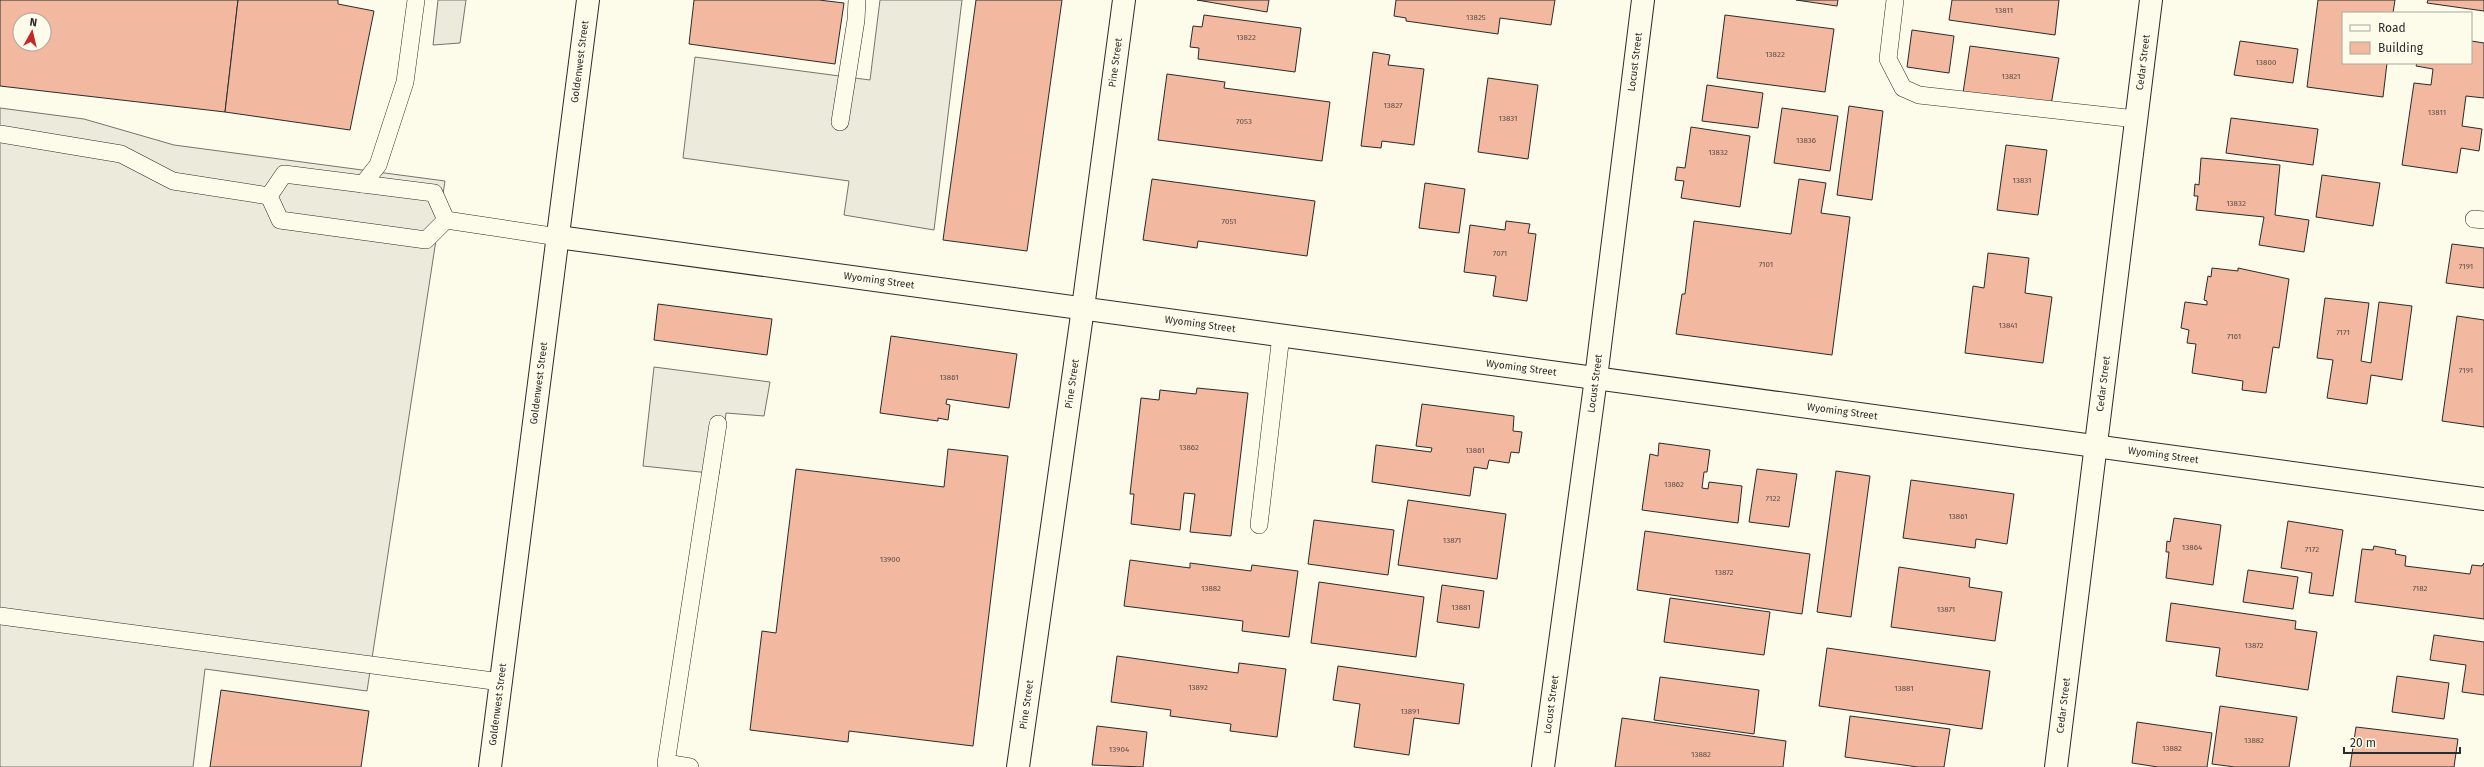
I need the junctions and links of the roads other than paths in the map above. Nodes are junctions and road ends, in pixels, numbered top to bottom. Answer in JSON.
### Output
{"nodes":[{"id":1,"x":416,"y":0,"type":"edge"},
{"id":2,"x":588,"y":0,"type":"edge"},
{"id":3,"x":857,"y":0,"type":"edge"},
{"id":4,"x":1124,"y":0,"type":"edge"},
{"id":5,"x":1643,"y":0,"type":"edge"},
{"id":6,"x":1895,"y":0,"type":"edge"},
{"id":7,"x":2151,"y":0,"type":"edge"},
{"id":8,"x":2136,"y":119,"type":"junction"},
{"id":9,"x":840,"y":122,"type":"dead end"},
{"id":10,"x":0,"y":134,"type":"edge"},
{"id":11,"x":363,"y":184,"type":"junction"},
{"id":12,"x":269,"y":196,"type":"junction"},
{"id":13,"x":446,"y":220,"type":"junction"},
{"id":14,"x":558,"y":237,"type":"junction"},
{"id":15,"x":1084,"y":308,"type":"junction"},
{"id":16,"x":1280,"y":335,"type":"junction"},
{"id":17,"x":1596,"y":378,"type":"junction"},
{"id":18,"x":718,"y":424,"type":"dead end"},
{"id":19,"x":2096,"y":446,"type":"junction"},
{"id":20,"x":2484,"y":499,"type":"edge"},
{"id":21,"x":1259,"y":525,"type":"dead end"},
{"id":22,"x":0,"y":616,"type":"edge"},
{"id":23,"x":501,"y":682,"type":"junction"},
{"id":24,"x":666,"y":765,"type":"edge"},
{"id":25,"x":490,"y":767,"type":"edge"},
{"id":26,"x":690,"y":767,"type":"edge"},
{"id":27,"x":1018,"y":767,"type":"edge"},
{"id":28,"x":1543,"y":767,"type":"edge"},
{"id":29,"x":2056,"y":767,"type":"edge"}],
"edges":[{"from":1,"to":11,"type":"lane"},
{"from":2,"to":14,"type":"street","name":"Goldenwest Street"},
{"from":3,"to":9,"type":"lane"},
{"from":4,"to":15,"type":"street","name":"Pine Street"},
{"from":5,"to":17,"type":"street","name":"Locust Street"},
{"from":6,"to":8,"type":"lane"},
{"from":7,"to":8,"type":"street","name":"Cedar Street"},
{"from":8,"to":19,"type":"street","name":"Cedar Street"},
{"from":10,"to":12,"type":"lane"},
{"from":11,"to":12,"type":"lane"},
{"from":11,"to":13,"type":"lane"},
{"from":12,"to":13,"type":"lane"},
{"from":13,"to":14,"type":"lane"},
{"from":14,"to":15,"type":"street","name":"Wyoming Street"},
{"from":14,"to":23,"type":"street","name":"Goldenwest Street"},
{"from":15,"to":16,"type":"street","name":"Wyoming Street"},
{"from":15,"to":27,"type":"street","name":"Pine Street"},
{"from":16,"to":17,"type":"street","name":"Wyoming Street"},
{"from":16,"to":21,"type":"lane"},
{"from":17,"to":19,"type":"street","name":"Wyoming Street"},
{"from":17,"to":28,"type":"street","name":"Locust Street"},
{"from":18,"to":24,"type":"lane"},
{"from":19,"to":20,"type":"street","name":"Wyoming Street"},
{"from":19,"to":29,"type":"street","name":"Cedar Street"},
{"from":22,"to":23,"type":"lane"},
{"from":23,"to":25,"type":"street","name":"Goldenwest Street"},
{"from":24,"to":26,"type":"lane"}]}
